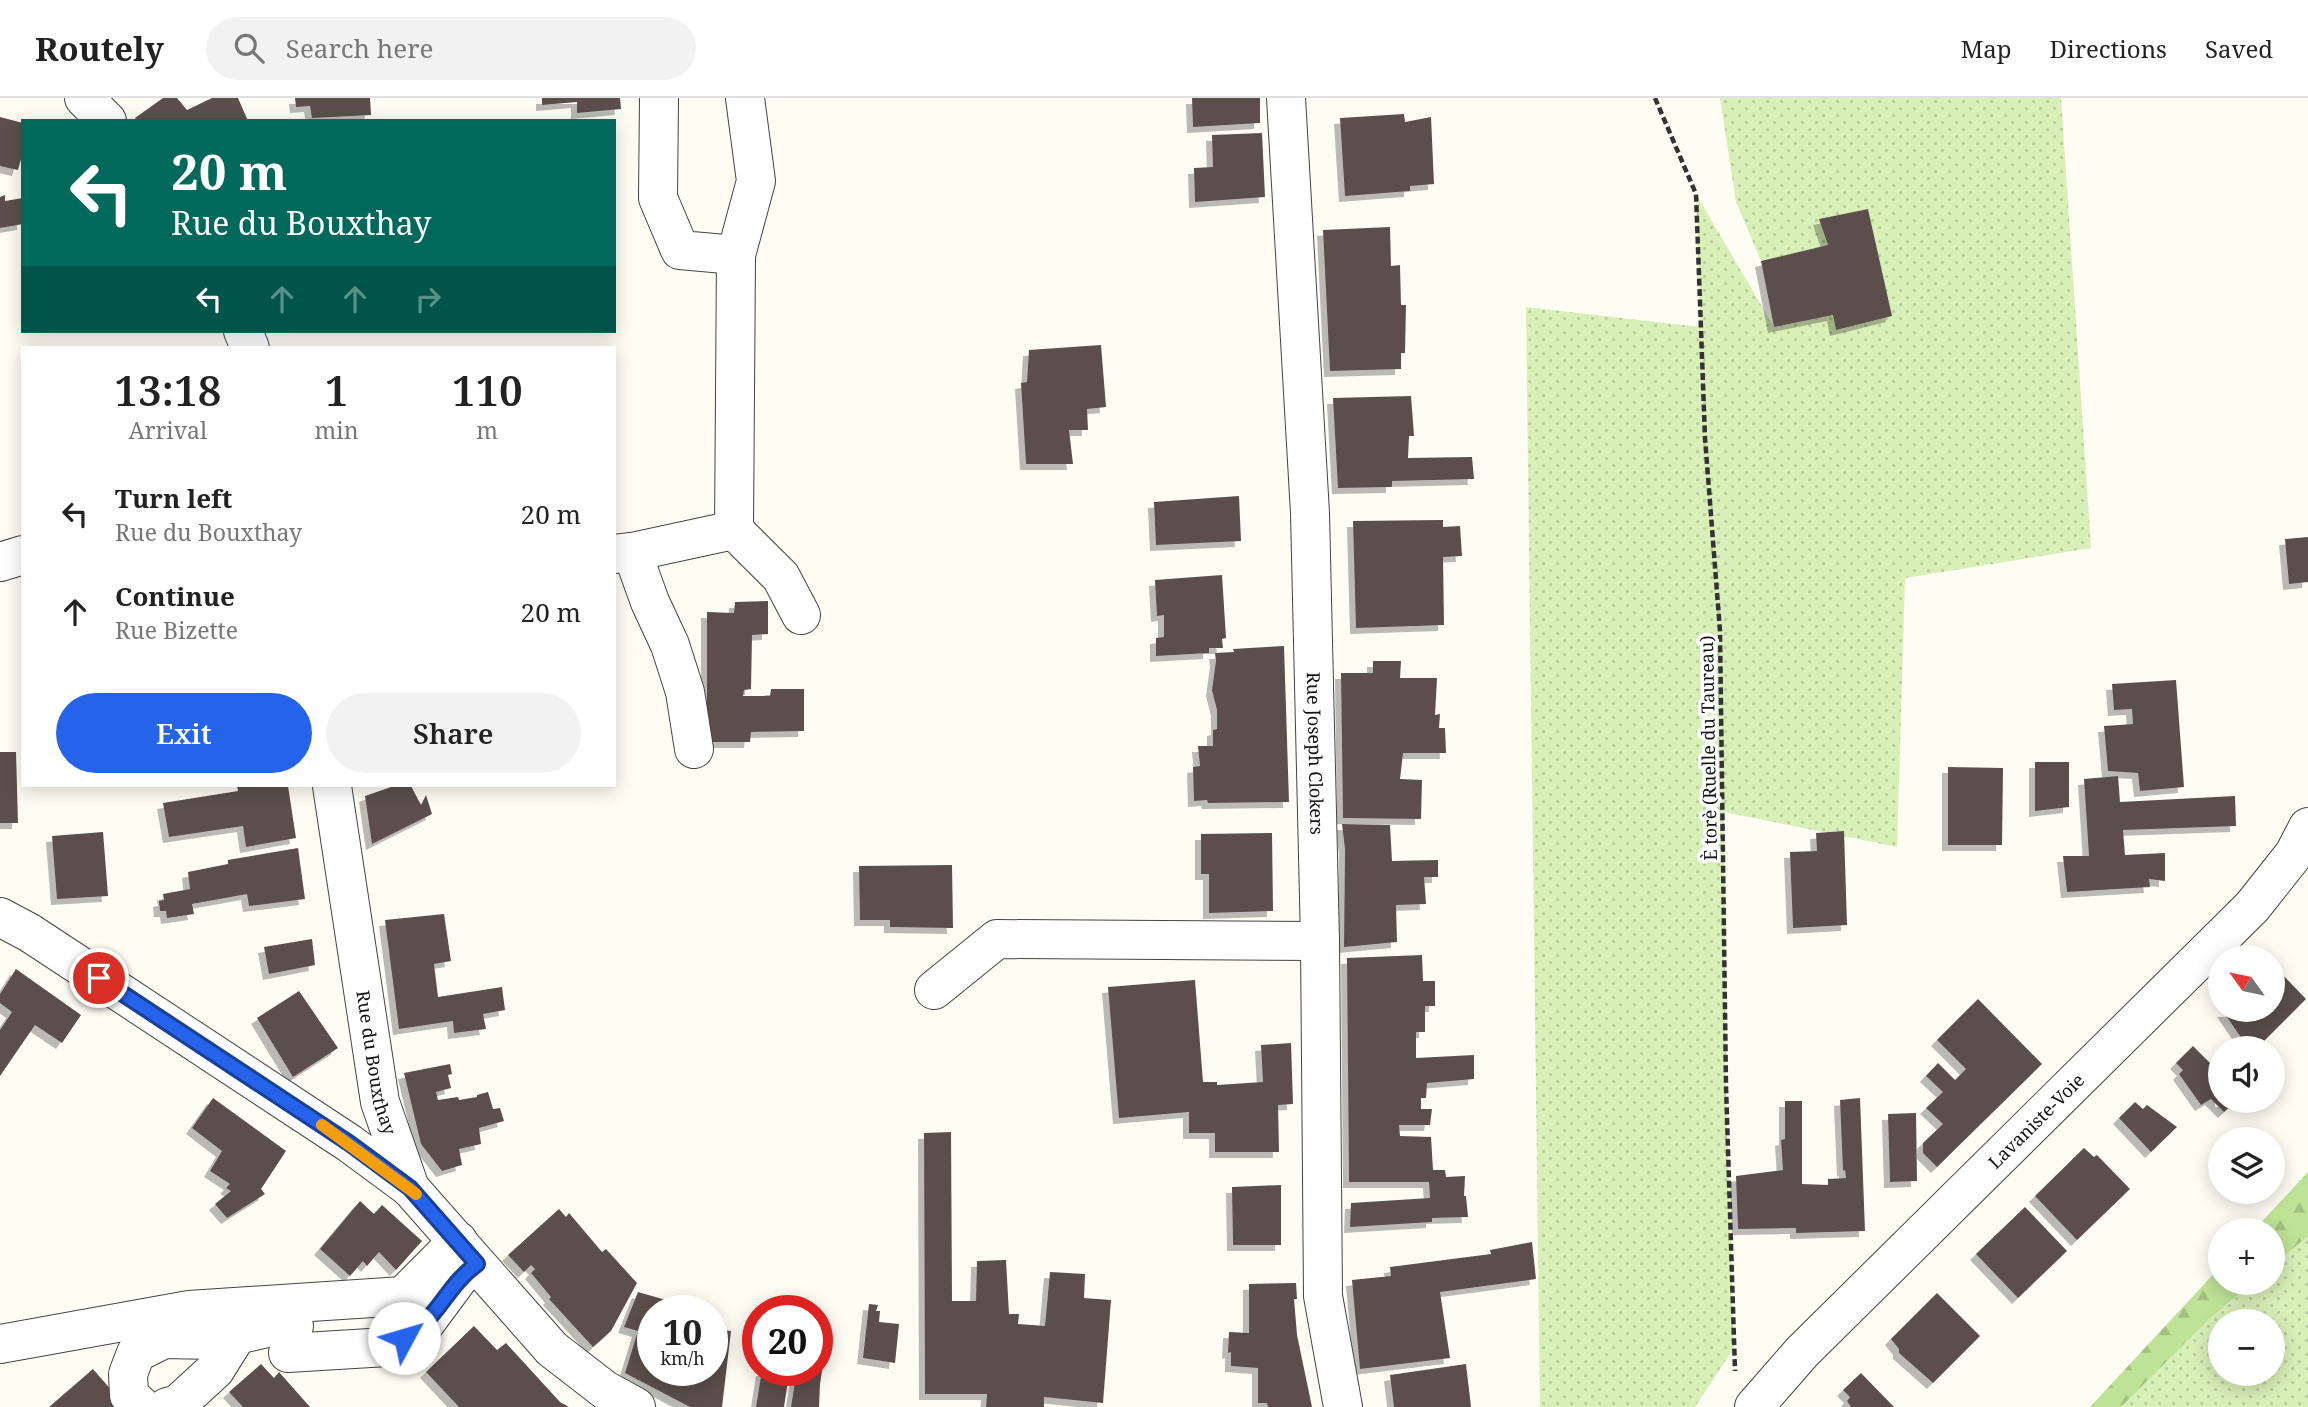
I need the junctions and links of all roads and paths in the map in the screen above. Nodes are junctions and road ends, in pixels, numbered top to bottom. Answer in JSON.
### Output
{"nodes":[{"id":1,"x":84,"y":98,"type":"edge"},
{"id":2,"x":659,"y":98,"type":"edge"},
{"id":3,"x":745,"y":98,"type":"edge"},
{"id":4,"x":1286,"y":98,"type":"edge"},
{"id":5,"x":1655,"y":98,"type":"edge"},
{"id":6,"x":105,"y":119,"type":"edge"},
{"id":7,"x":736,"y":255,"type":"junction"},
{"id":8,"x":734,"y":530,"type":"junction"},
{"id":9,"x":623,"y":553,"type":"edge"},
{"id":10,"x":21,"y":556,"type":"edge"},
{"id":11,"x":0,"y":562,"type":"edge"},
{"id":12,"x":801,"y":615,"type":"dead end"},
{"id":13,"x":694,"y":749,"type":"dead end"},
{"id":14,"x":332,"y":787,"type":"edge"},
{"id":15,"x":2308,"y":827,"type":"edge"},
{"id":16,"x":0,"y":917,"type":"edge"},
{"id":17,"x":1320,"y":941,"type":"junction"},
{"id":18,"x":934,"y":990,"type":"dead end"},
{"id":19,"x":410,"y":1188,"type":"junction"},
{"id":20,"x":465,"y":1260,"type":"junction"},
{"id":21,"x":237,"y":1335,"type":"junction"},
{"id":22,"x":0,"y":1344,"type":"edge"},
{"id":23,"x":288,"y":1353,"type":"dead end"},
{"id":24,"x":1745,"y":1395,"type":"edge"},
{"id":25,"x":142,"y":1407,"type":"edge"},
{"id":26,"x":166,"y":1407,"type":"edge"},
{"id":27,"x":636,"y":1407,"type":"edge"},
{"id":28,"x":1343,"y":1407,"type":"edge"}],
"edges":[{"from":1,"to":6,"type":"street"},
{"from":2,"to":7,"type":"street"},
{"from":3,"to":7,"type":"street"},
{"from":4,"to":17,"type":"street","name":"Rue Joseph Clokers"},
{"from":5,"to":24,"type":"path","name":"È torè (Ruelle du Taureau)"},
{"from":7,"to":8,"type":"street"},
{"from":8,"to":9,"type":"street"},
{"from":8,"to":12,"type":"street"},
{"from":9,"to":13,"type":"street"},
{"from":10,"to":11,"type":"street"},
{"from":14,"to":19,"type":"street","name":"Rue du Bouxthay"},
{"from":15,"to":24,"type":"street","name":"Lavaniste-Voie"},
{"from":16,"to":19,"type":"street"},
{"from":17,"to":18,"type":"street"},
{"from":17,"to":28,"type":"street","name":"Rue Joseph Clokers"},
{"from":19,"to":20,"type":"street","name":"Rue du Bouxthay"},
{"from":20,"to":21,"type":"street"},
{"from":20,"to":22,"type":"street"},
{"from":20,"to":23,"type":"street"},
{"from":20,"to":27,"type":"street","name":"Rue du Bouxthay"},
{"from":21,"to":25,"type":"street"},
{"from":21,"to":26,"type":"street"}]}
